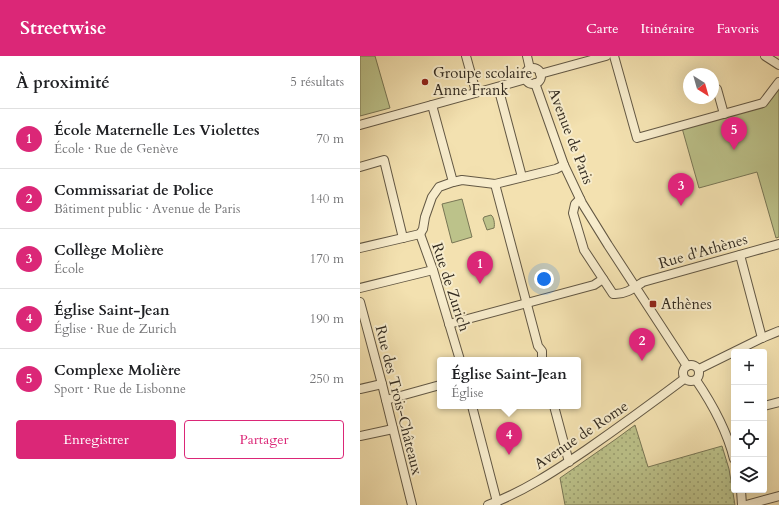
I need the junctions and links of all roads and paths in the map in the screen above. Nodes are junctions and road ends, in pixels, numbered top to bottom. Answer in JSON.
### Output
{"nodes":[{"id":1,"x":466,"y":56,"type":"edge"},
{"id":2,"x":527,"y":56,"type":"edge"},
{"id":3,"x":606,"y":56,"type":"edge"},
{"id":4,"x":614,"y":56,"type":"edge"},
{"id":5,"x":765,"y":56,"type":"edge"},
{"id":6,"x":779,"y":65,"type":"edge"},
{"id":7,"x":530,"y":69,"type":"junction"},
{"id":8,"x":540,"y":74,"type":"junction"},
{"id":9,"x":526,"y":79,"type":"junction"},
{"id":10,"x":779,"y":82,"type":"edge"},
{"id":11,"x":535,"y":83,"type":"junction"},
{"id":12,"x":498,"y":87,"type":"junction"},
{"id":13,"x":476,"y":92,"type":"junction"},
{"id":14,"x":719,"y":96,"type":"edge"},
{"id":15,"x":432,"y":104,"type":"junction"},
{"id":16,"x":724,"y":114,"type":"junction"},
{"id":17,"x":360,"y":125,"type":"edge"},
{"id":18,"x":564,"y":165,"type":"junction"},
{"id":19,"x":360,"y":167,"type":"edge"},
{"id":20,"x":522,"y":177,"type":"junction"},
{"id":21,"x":453,"y":182,"type":"junction"},
{"id":22,"x":495,"y":184,"type":"junction"},
{"id":23,"x":580,"y":199,"type":"junction"},
{"id":24,"x":420,"y":234,"type":"junction"},
{"id":25,"x":403,"y":238,"type":"junction"},
{"id":26,"x":779,"y":244,"type":"edge"},
{"id":27,"x":360,"y":248,"type":"edge"},
{"id":28,"x":740,"y":255,"type":"junction"},
{"id":29,"x":433,"y":270,"type":"junction"},
{"id":30,"x":603,"y":279,"type":"junction"},
{"id":31,"x":635,"y":287,"type":"junction"},
{"id":32,"x":360,"y":288,"type":"edge"},
{"id":33,"x":360,"y":302,"type":"edge"},
{"id":34,"x":527,"y":304,"type":"junction"},
{"id":35,"x":449,"y":324,"type":"junction"},
{"id":36,"x":779,"y":331,"type":"edge"},
{"id":37,"x":762,"y":338,"type":"junction"},
{"id":38,"x":741,"y":349,"type":"edge"},
{"id":39,"x":731,"y":354,"type":"edge"},
{"id":40,"x":459,"y":357,"type":"edge"},
{"id":41,"x":542,"y":357,"type":"edge"},
{"id":42,"x":687,"y":366,"type":"junction"},
{"id":43,"x":699,"y":369,"type":"junction"},
{"id":44,"x":684,"y":379,"type":"junction"},
{"id":45,"x":696,"y":380,"type":"junction"},
{"id":46,"x":382,"y":384,"type":"junction"},
{"id":47,"x":437,"y":386,"type":"edge"},
{"id":48,"x":360,"y":389,"type":"edge"},
{"id":49,"x":386,"y":400,"type":"junction"},
{"id":50,"x":779,"y":402,"type":"edge"},
{"id":51,"x":767,"y":405,"type":"edge"},
{"id":52,"x":473,"y":409,"type":"edge"},
{"id":53,"x":555,"y":409,"type":"edge"},
{"id":54,"x":393,"y":429,"type":"junction"},
{"id":55,"x":360,"y":436,"type":"edge"},
{"id":56,"x":733,"y":457,"type":"edge"},
{"id":57,"x":569,"y":462,"type":"junction"},
{"id":58,"x":741,"y":493,"type":"edge"},
{"id":59,"x":779,"y":496,"type":"edge"},
{"id":60,"x":497,"y":502,"type":"junction"},
{"id":61,"x":412,"y":505,"type":"edge"},
{"id":62,"x":488,"y":505,"type":"edge"},
{"id":63,"x":742,"y":505,"type":"edge"},
{"id":64,"x":746,"y":505,"type":"edge"}],
"edges":[{"from":1,"to":13,"type":"street"},
{"from":2,"to":7,"type":"street"},
{"from":3,"to":8,"type":"street"},
{"from":4,"to":16,"type":"street"},
{"from":5,"to":6,"type":"street"},
{"from":7,"to":8,"type":"street"},
{"from":7,"to":9,"type":"street"},
{"from":8,"to":11,"type":"street"},
{"from":9,"to":11,"type":"street"},
{"from":9,"to":12,"type":"street"},
{"from":10,"to":16,"type":"street"},
{"from":11,"to":18,"type":"street","name":"Avenue de Paris"},
{"from":12,"to":13,"type":"street"},
{"from":12,"to":20,"type":"street"},
{"from":13,"to":15,"type":"street"},
{"from":14,"to":16,"type":"street"},
{"from":15,"to":17,"type":"street"},
{"from":15,"to":21,"type":"street"},
{"from":18,"to":20,"type":"street","name":"Rue de Zurich"},
{"from":18,"to":23,"type":"street","name":"Avenue de Paris"},
{"from":19,"to":25,"type":"street"},
{"from":20,"to":22,"type":"street","name":"Rue de Zurich"},
{"from":21,"to":22,"type":"street","name":"Rue de Zurich"},
{"from":21,"to":24,"type":"street","name":"Rue de Zurich"},
{"from":22,"to":34,"type":"street"},
{"from":23,"to":30,"type":"street","name":"Avenue de Paris"},
{"from":23,"to":31,"type":"street","name":"Avenue de Paris"},
{"from":24,"to":25,"type":"street"},
{"from":24,"to":29,"type":"street","name":"Rue de Zurich"},
{"from":25,"to":27,"type":"street"},
{"from":26,"to":28,"type":"street","name":"Rue d'Athènes"},
{"from":28,"to":31,"type":"street","name":"Rue d'Athènes"},
{"from":28,"to":37,"type":"street"},
{"from":29,"to":32,"type":"street"},
{"from":29,"to":35,"type":"street","name":"Rue de Zurich"},
{"from":30,"to":31,"type":"street","name":"Avenue de Paris"},
{"from":30,"to":34,"type":"street"},
{"from":31,"to":42,"type":"street","name":"Avenue de Paris"},
{"from":33,"to":46,"type":"street","name":"Rue des Trois-Châteaux"},
{"from":34,"to":35,"type":"street"},
{"from":34,"to":41,"type":"street"},
{"from":35,"to":40,"type":"street","name":"Rue de Zurich"},
{"from":36,"to":37,"type":"street"},
{"from":37,"to":38,"type":"street"},
{"from":39,"to":43,"type":"street"},
{"from":42,"to":43,"type":"street"},
{"from":42,"to":44,"type":"street"},
{"from":43,"to":45,"type":"street"},
{"from":44,"to":45,"type":"street"},
{"from":44,"to":57,"type":"street","name":"Avenue de Rome"},
{"from":45,"to":56,"type":"street"},
{"from":46,"to":48,"type":"street"},
{"from":46,"to":49,"type":"street","name":"Rue des Trois-Châteaux"},
{"from":47,"to":49,"type":"street"},
{"from":49,"to":54,"type":"street","name":"Rue des Trois-Châteaux"},
{"from":50,"to":51,"type":"street"},
{"from":52,"to":60,"type":"street"},
{"from":53,"to":57,"type":"street"},
{"from":54,"to":55,"type":"street"},
{"from":54,"to":61,"type":"street","name":"Rue des Trois-Châteaux"},
{"from":57,"to":60,"type":"street","name":"Avenue de Rome"},
{"from":58,"to":63,"type":"street"},
{"from":59,"to":64,"type":"street"},
{"from":60,"to":62,"type":"street","name":"Avenue de Rome"}]}
